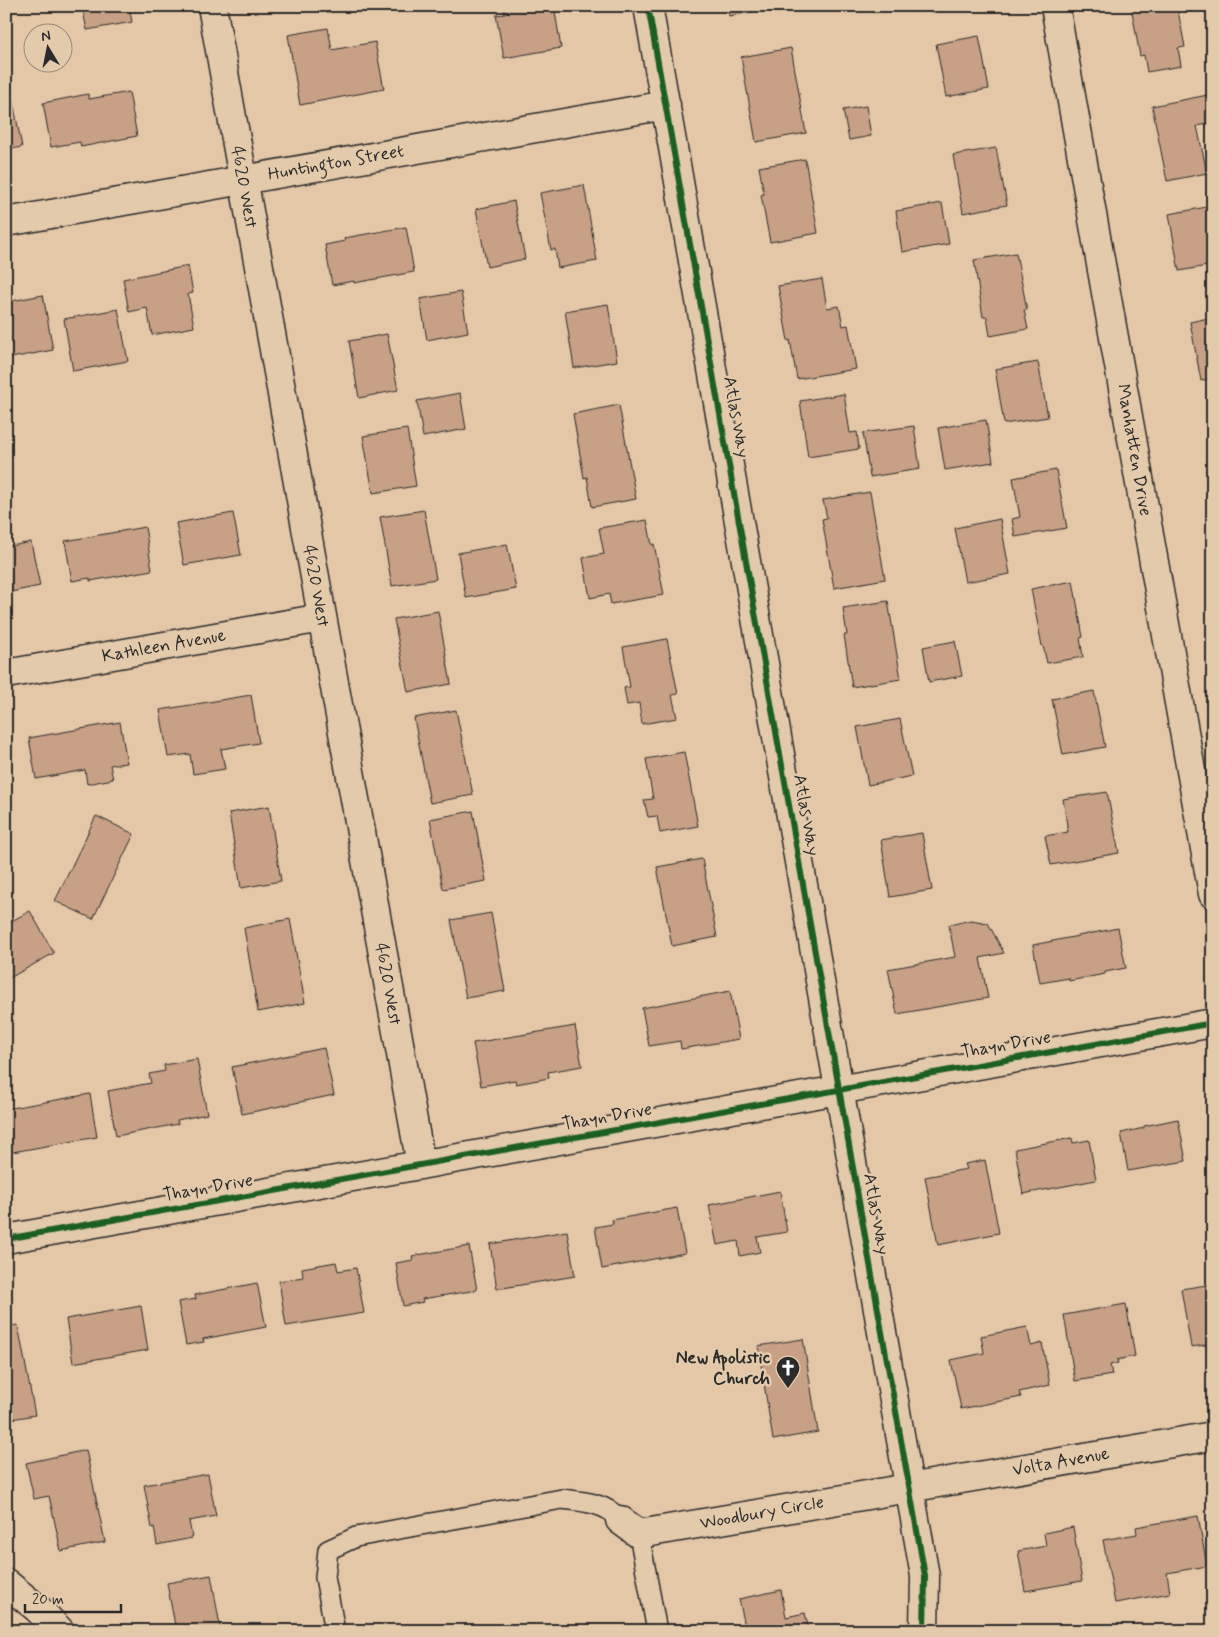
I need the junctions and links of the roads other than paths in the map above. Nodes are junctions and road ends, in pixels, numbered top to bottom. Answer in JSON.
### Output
{"nodes":[{"id":1,"x":212,"y":6,"type":"edge"},
{"id":2,"x":648,"y":6,"type":"edge"},
{"id":3,"x":1055,"y":6,"type":"edge"},
{"id":4,"x":666,"y":105,"type":"junction"},
{"id":5,"x":243,"y":180,"type":"junction"},
{"id":6,"x":6,"y":222,"type":"edge"},
{"id":7,"x":322,"y":618,"type":"junction"},
{"id":8,"x":6,"y":674,"type":"edge"},
{"id":9,"x":1213,"y":894,"type":"edge"},
{"id":10,"x":1213,"y":1023,"type":"edge"},
{"id":11,"x":839,"y":1090,"type":"junction"},
{"id":12,"x":420,"y":1165,"type":"junction"},
{"id":13,"x":6,"y":1239,"type":"edge"},
{"id":14,"x":1213,"y":1436,"type":"edge"},
{"id":15,"x":909,"y":1487,"type":"junction"},
{"id":16,"x":630,"y":1527,"type":"junction"},
{"id":17,"x":6,"y":1583,"type":"edge"},
{"id":18,"x":60,"y":1631,"type":"edge"},
{"id":19,"x":335,"y":1631,"type":"edge"},
{"id":20,"x":657,"y":1631,"type":"edge"},
{"id":21,"x":924,"y":1631,"type":"edge"}],
"edges":[{"from":1,"to":5,"type":"street","name":"4620 West"},
{"from":2,"to":4,"type":"street","name":"Atlas Way"},
{"from":3,"to":9,"type":"street","name":"Manhatten Drive"},
{"from":4,"to":5,"type":"street","name":"Huntington Street"},
{"from":4,"to":11,"type":"street","name":"Atlas Way"},
{"from":5,"to":6,"type":"street","name":"Huntington Street"},
{"from":5,"to":7,"type":"street","name":"4620 West"},
{"from":7,"to":8,"type":"street","name":"Kathleen Avenue"},
{"from":7,"to":12,"type":"street","name":"4620 West"},
{"from":10,"to":11,"type":"street","name":"Thayn Drive"},
{"from":11,"to":12,"type":"street","name":"Thayn Drive"},
{"from":11,"to":15,"type":"street","name":"Atlas Way"},
{"from":12,"to":13,"type":"street","name":"Thayn Drive"},
{"from":14,"to":15,"type":"street","name":"Volta Avenue"},
{"from":15,"to":16,"type":"street","name":"Woodbury Circle"},
{"from":15,"to":21,"type":"street","name":"Atlas Way"},
{"from":16,"to":19,"type":"lane"},
{"from":16,"to":20,"type":"lane"},
{"from":17,"to":18,"type":"street"}]}
